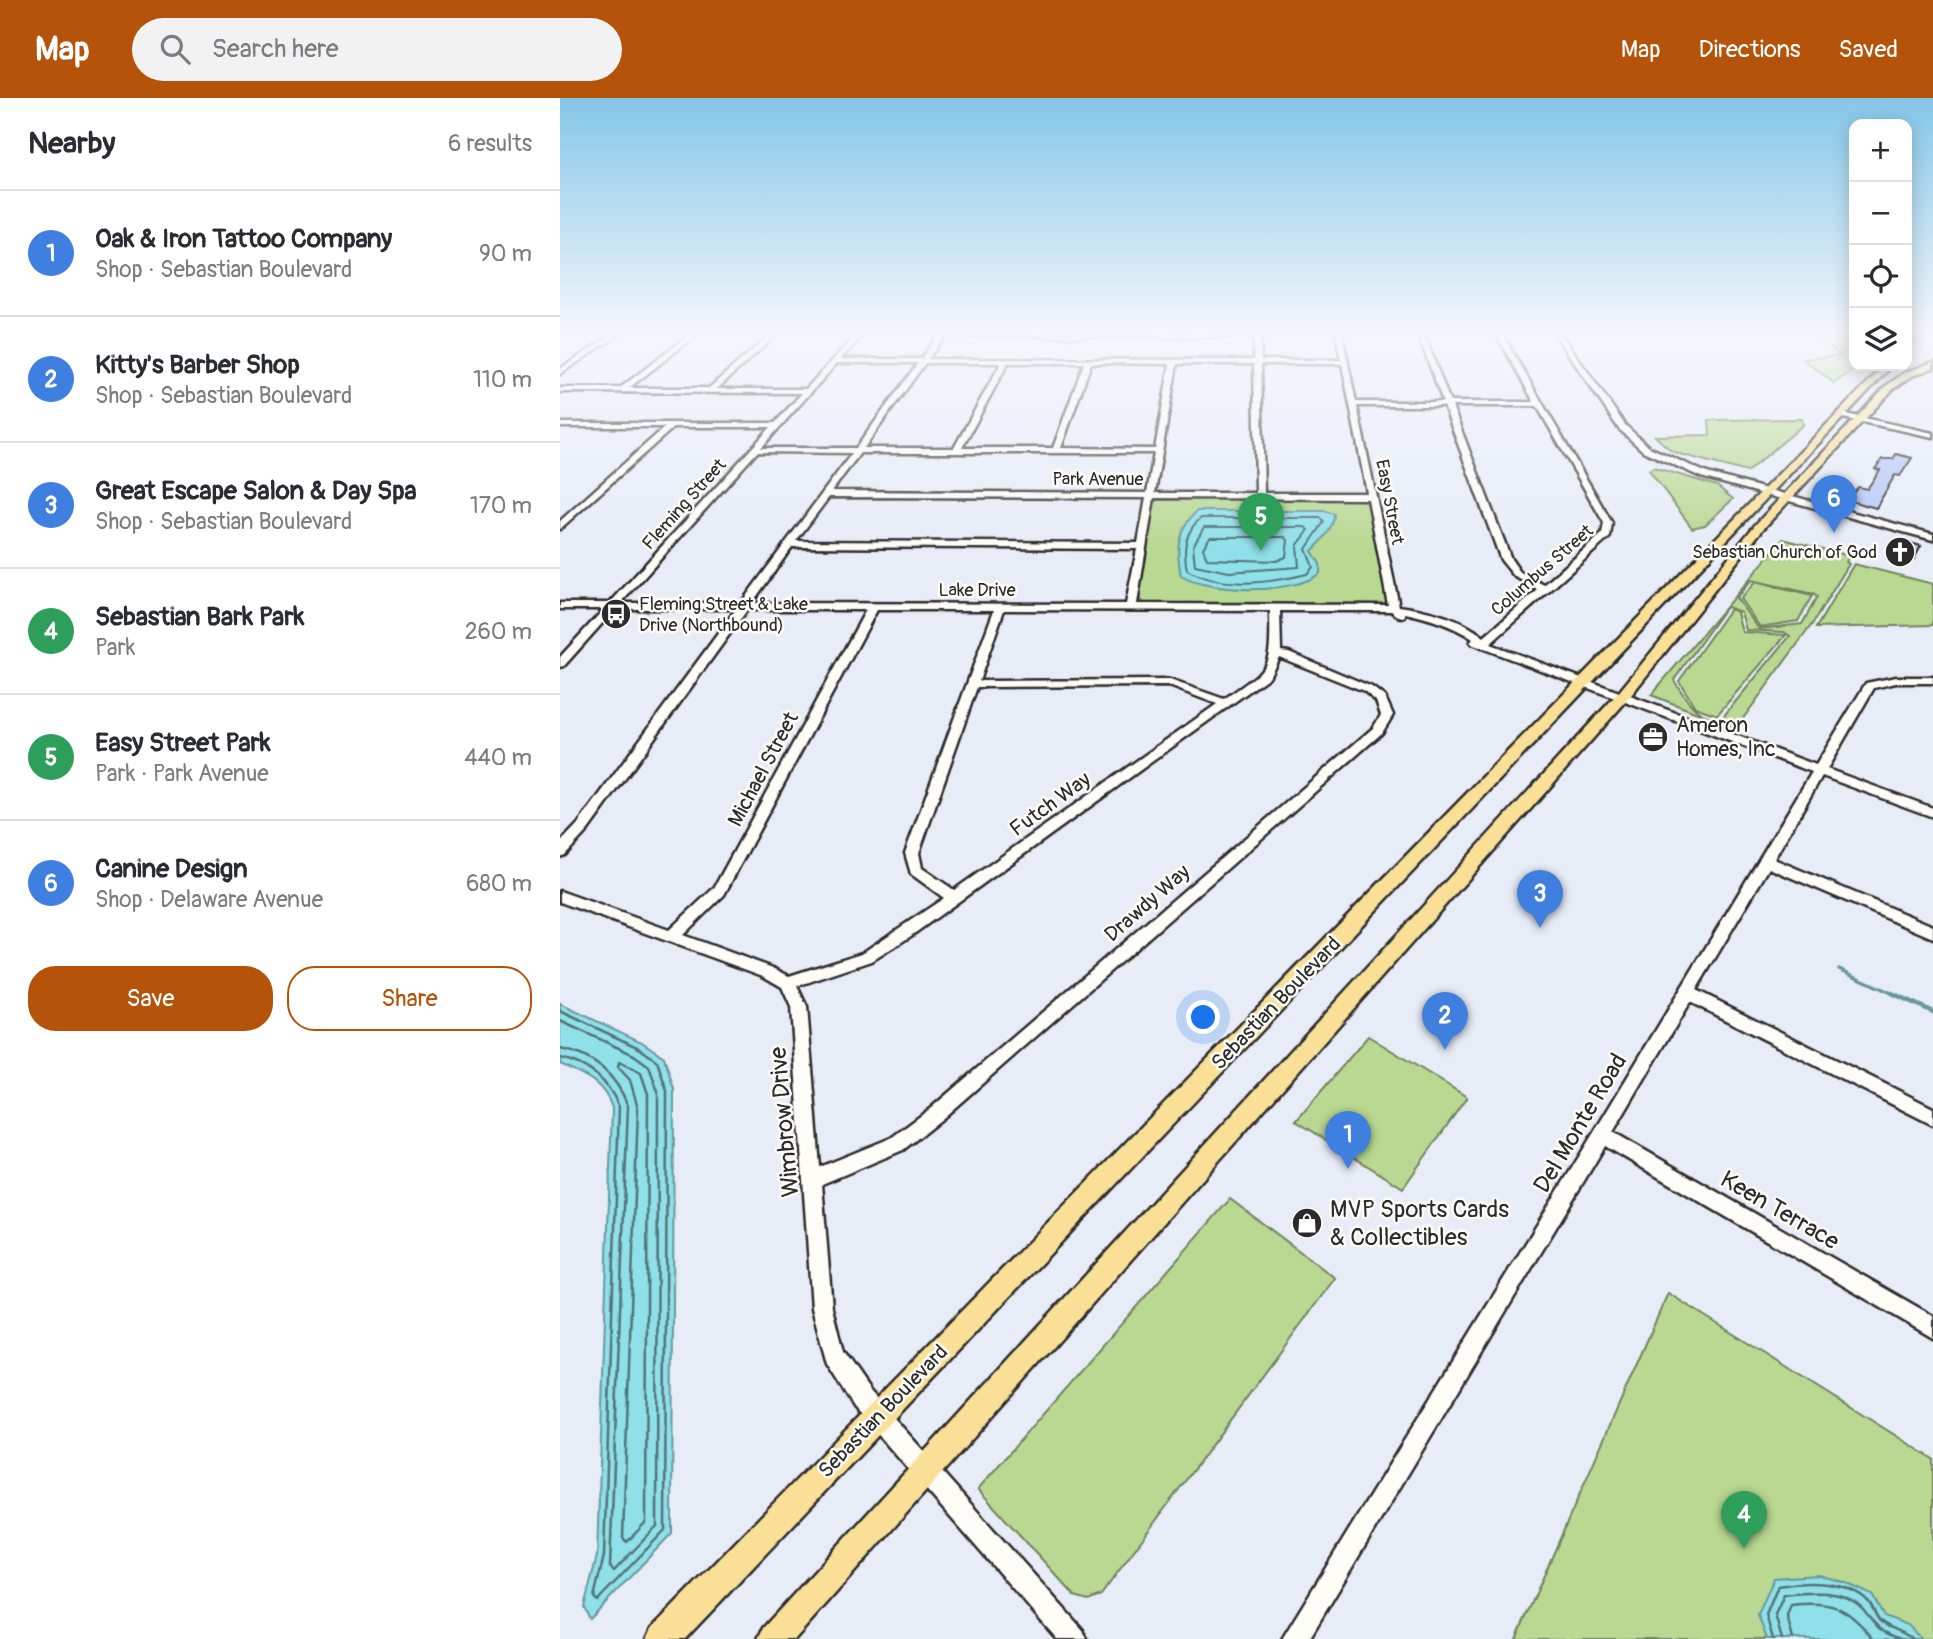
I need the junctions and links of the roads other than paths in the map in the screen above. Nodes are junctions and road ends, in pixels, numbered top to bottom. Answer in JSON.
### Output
{"nodes":[{"id":1,"x":794,"y":406,"type":"edge"},
{"id":2,"x":889,"y":406,"type":"edge"},
{"id":3,"x":981,"y":406,"type":"edge"},
{"id":4,"x":1072,"y":406,"type":"edge"},
{"id":5,"x":1166,"y":406,"type":"edge"},
{"id":6,"x":1259,"y":406,"type":"edge"},
{"id":7,"x":1353,"y":406,"type":"edge"},
{"id":8,"x":1448,"y":406,"type":"edge"},
{"id":9,"x":1539,"y":406,"type":"edge"},
{"id":10,"x":1609,"y":406,"type":"edge"},
{"id":11,"x":1850,"y":406,"type":"edge"},
{"id":12,"x":1872,"y":406,"type":"edge"},
{"id":13,"x":1841,"y":415,"type":"junction"},
{"id":14,"x":1860,"y":419,"type":"junction"},
{"id":15,"x":560,"y":425,"type":"edge"},
{"id":16,"x":577,"y":425,"type":"junction"},
{"id":17,"x":672,"y":425,"type":"junction"},
{"id":18,"x":777,"y":425,"type":"junction"},
{"id":19,"x":566,"y":433,"type":"dead end"},
{"id":20,"x":1933,"y":435,"type":"edge"},
{"id":21,"x":754,"y":450,"type":"junction"},
{"id":22,"x":957,"y":450,"type":"junction"},
{"id":23,"x":857,"y":451,"type":"junction"},
{"id":24,"x":1056,"y":451,"type":"junction"},
{"id":25,"x":1158,"y":452,"type":"junction"},
{"id":26,"x":1766,"y":492,"type":"junction"},
{"id":27,"x":825,"y":494,"type":"junction"},
{"id":28,"x":1151,"y":495,"type":"junction"},
{"id":29,"x":1260,"y":495,"type":"junction"},
{"id":30,"x":1370,"y":496,"type":"junction"},
{"id":31,"x":1786,"y":498,"type":"junction"},
{"id":32,"x":560,"y":526,"type":"edge"},
{"id":33,"x":1933,"y":537,"type":"edge"},
{"id":34,"x":789,"y":544,"type":"junction"},
{"id":35,"x":1141,"y":545,"type":"junction"},
{"id":36,"x":1543,"y":589,"type":"junction"},
{"id":37,"x":560,"y":606,"type":"edge"},
{"id":38,"x":613,"y":606,"type":"junction"},
{"id":39,"x":744,"y":607,"type":"junction"},
{"id":40,"x":873,"y":607,"type":"junction"},
{"id":41,"x":1000,"y":607,"type":"junction"},
{"id":42,"x":1131,"y":607,"type":"junction"},
{"id":43,"x":1275,"y":608,"type":"junction"},
{"id":44,"x":1394,"y":608,"type":"junction"},
{"id":45,"x":1484,"y":643,"type":"junction"},
{"id":46,"x":1276,"y":654,"type":"junction"},
{"id":47,"x":560,"y":664,"type":"edge"},
{"id":48,"x":1933,"y":680,"type":"edge"},
{"id":49,"x":1586,"y":682,"type":"junction"},
{"id":50,"x":973,"y":684,"type":"junction"},
{"id":51,"x":1623,"y":696,"type":"junction"},
{"id":52,"x":1224,"y":703,"type":"junction"},
{"id":53,"x":1818,"y":770,"type":"junction"},
{"id":54,"x":1933,"y":813,"type":"edge"},
{"id":55,"x":560,"y":852,"type":"edge"},
{"id":56,"x":1764,"y":860,"type":"junction"},
{"id":57,"x":560,"y":896,"type":"edge"},
{"id":58,"x":954,"y":898,"type":"junction"},
{"id":59,"x":1933,"y":932,"type":"edge"},
{"id":60,"x":671,"y":937,"type":"junction"},
{"id":61,"x":788,"y":983,"type":"junction"},
{"id":62,"x":1687,"y":993,"type":"junction"},
{"id":63,"x":1933,"y":1117,"type":"edge"},
{"id":64,"x":1602,"y":1135,"type":"junction"},
{"id":65,"x":813,"y":1179,"type":"junction"},
{"id":66,"x":1933,"y":1328,"type":"edge"},
{"id":67,"x":878,"y":1416,"type":"junction"},
{"id":68,"x":924,"y":1469,"type":"junction"},
{"id":69,"x":663,"y":1639,"type":"edge"},
{"id":70,"x":774,"y":1639,"type":"edge"},
{"id":71,"x":1074,"y":1639,"type":"edge"},
{"id":72,"x":1295,"y":1639,"type":"edge"}],
"edges":[{"from":1,"to":18,"type":"street","name":"Fleming Street"},
{"from":2,"to":23,"type":"street"},
{"from":3,"to":22,"type":"street"},
{"from":4,"to":24,"type":"street"},
{"from":5,"to":25,"type":"street"},
{"from":6,"to":29,"type":"street"},
{"from":7,"to":30,"type":"street","name":"Easy Street"},
{"from":8,"to":36,"type":"street"},
{"from":9,"to":36,"type":"street","name":"Columbus Street"},
{"from":10,"to":26,"type":"street"},
{"from":11,"to":13,"type":"main road","name":"Sebastian Boulevard"},
{"from":12,"to":14,"type":"main road"},
{"from":13,"to":14,"type":"street"},
{"from":13,"to":26,"type":"main road","name":"Sebastian Boulevard"},
{"from":14,"to":20,"type":"street"},
{"from":14,"to":31,"type":"main road"},
{"from":15,"to":16,"type":"street"},
{"from":16,"to":17,"type":"street"},
{"from":16,"to":19,"type":"street"},
{"from":17,"to":18,"type":"street"},
{"from":17,"to":32,"type":"street"},
{"from":18,"to":21,"type":"street","name":"Fleming Street"},
{"from":21,"to":23,"type":"street"},
{"from":21,"to":38,"type":"street","name":"Fleming Street"},
{"from":22,"to":23,"type":"street"},
{"from":22,"to":24,"type":"street"},
{"from":23,"to":27,"type":"street"},
{"from":24,"to":25,"type":"street"},
{"from":25,"to":28,"type":"street"},
{"from":26,"to":31,"type":"street"},
{"from":26,"to":49,"type":"main road","name":"Sebastian Boulevard"},
{"from":27,"to":28,"type":"street","name":"Park Avenue"},
{"from":27,"to":34,"type":"street"},
{"from":28,"to":29,"type":"street","name":"Park Avenue"},
{"from":28,"to":35,"type":"street"},
{"from":29,"to":30,"type":"street","name":"Park Avenue"},
{"from":30,"to":44,"type":"street","name":"Easy Street"},
{"from":31,"to":33,"type":"street"},
{"from":31,"to":51,"type":"main road"},
{"from":34,"to":35,"type":"street"},
{"from":34,"to":39,"type":"street"},
{"from":35,"to":42,"type":"street"},
{"from":36,"to":45,"type":"street","name":"Columbus Street"},
{"from":37,"to":38,"type":"street","name":"Lake Drive"},
{"from":38,"to":39,"type":"street","name":"Lake Drive"},
{"from":38,"to":47,"type":"street","name":"Fleming Street"},
{"from":39,"to":40,"type":"street","name":"Lake Drive"},
{"from":39,"to":55,"type":"street"},
{"from":40,"to":41,"type":"street","name":"Lake Drive"},
{"from":40,"to":60,"type":"street","name":"Michael Street"},
{"from":41,"to":42,"type":"street","name":"Lake Drive"},
{"from":41,"to":50,"type":"street"},
{"from":42,"to":43,"type":"street","name":"Lake Drive"},
{"from":43,"to":44,"type":"street","name":"Lake Drive"},
{"from":43,"to":46,"type":"street"},
{"from":44,"to":45,"type":"street"},
{"from":45,"to":49,"type":"street"},
{"from":46,"to":52,"type":"street","name":"Futch Way"},
{"from":46,"to":65,"type":"street","name":"Drawdy Way"},
{"from":48,"to":53,"type":"street","name":"Del Monte Road"},
{"from":49,"to":51,"type":"street"},
{"from":49,"to":67,"type":"main road","name":"Sebastian Boulevard"},
{"from":50,"to":52,"type":"street"},
{"from":50,"to":58,"type":"street"},
{"from":51,"to":53,"type":"street"},
{"from":51,"to":68,"type":"main road"},
{"from":52,"to":58,"type":"street","name":"Futch Way"},
{"from":53,"to":54,"type":"street"},
{"from":53,"to":56,"type":"street","name":"Del Monte Road"},
{"from":56,"to":59,"type":"street"},
{"from":56,"to":62,"type":"street","name":"Del Monte Road"},
{"from":57,"to":60,"type":"street"},
{"from":58,"to":61,"type":"street","name":"Futch Way"},
{"from":60,"to":61,"type":"street"},
{"from":61,"to":65,"type":"street","name":"Wimbrow Drive"},
{"from":62,"to":63,"type":"street"},
{"from":62,"to":64,"type":"street","name":"Del Monte Road"},
{"from":64,"to":66,"type":"street","name":"Keen Terrace"},
{"from":64,"to":72,"type":"street","name":"Del Monte Road"},
{"from":65,"to":67,"type":"street","name":"Wimbrow Drive"},
{"from":67,"to":68,"type":"street","name":"Wimbrow Drive"},
{"from":67,"to":69,"type":"main road","name":"Sebastian Boulevard"},
{"from":68,"to":70,"type":"main road"},
{"from":68,"to":71,"type":"street","name":"Wimbrow Drive"}]}
